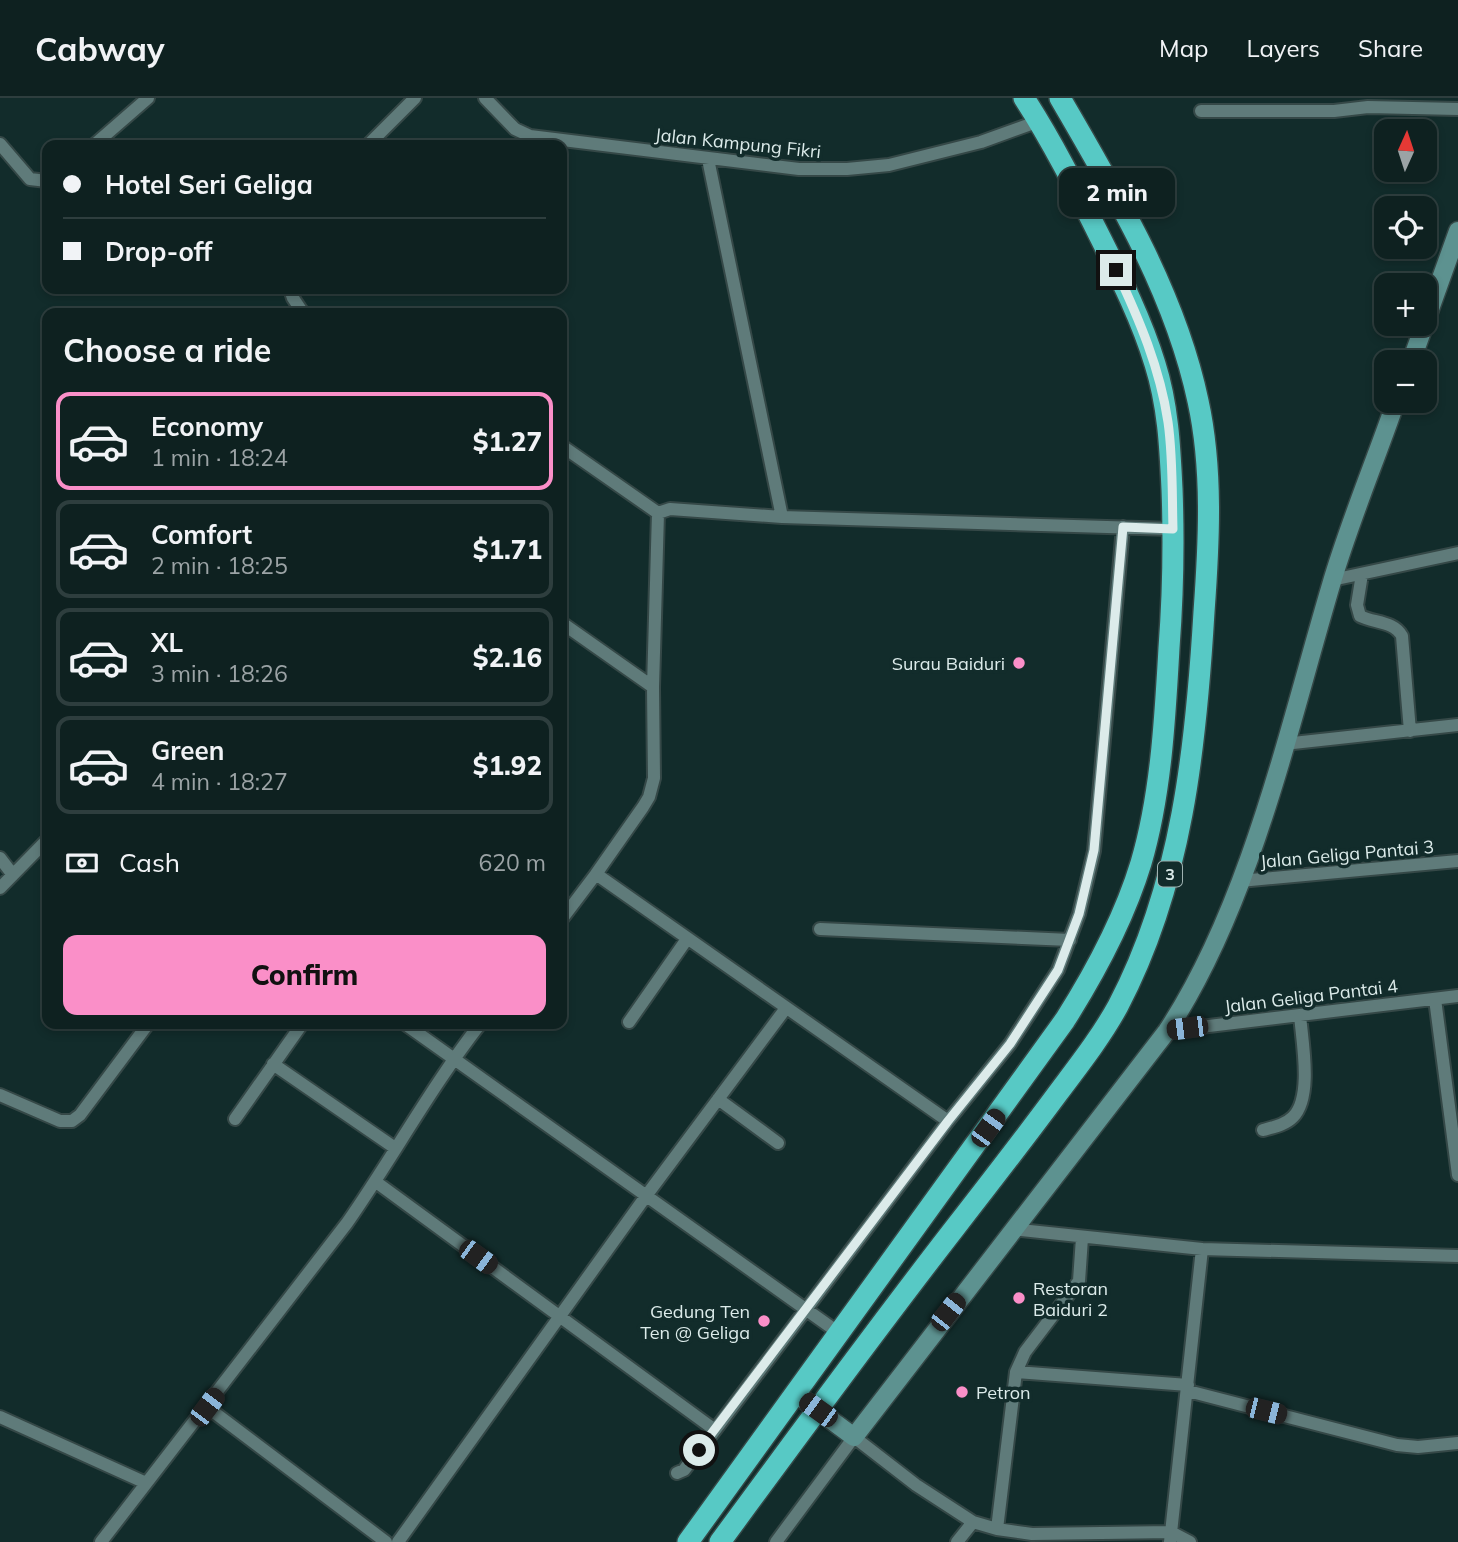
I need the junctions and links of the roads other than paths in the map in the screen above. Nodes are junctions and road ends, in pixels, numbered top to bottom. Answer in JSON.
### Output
{"nodes":[{"id":1,"x":148,"y":98,"type":"edge"},
{"id":2,"x":415,"y":98,"type":"edge"},
{"id":3,"x":485,"y":98,"type":"edge"},
{"id":4,"x":1024,"y":98,"type":"edge"},
{"id":5,"x":1060,"y":98,"type":"edge"},
{"id":6,"x":131,"y":103,"type":"edge"},
{"id":7,"x":1286,"y":104,"type":"edge"},
{"id":8,"x":1458,"y":109,"type":"edge"},
{"id":9,"x":1201,"y":111,"type":"dead end"},
{"id":10,"x":1039,"y":121,"type":"junction"},
{"id":11,"x":98,"y":140,"type":"edge"},
{"id":12,"x":373,"y":140,"type":"edge"},
{"id":13,"x":561,"y":140,"type":"edge"},
{"id":14,"x":567,"y":141,"type":"edge"},
{"id":15,"x":0,"y":144,"type":"edge"},
{"id":16,"x":708,"y":159,"type":"junction"},
{"id":17,"x":42,"y":180,"type":"edge"},
{"id":18,"x":1458,"y":231,"type":"edge"},
{"id":19,"x":1415,"y":350,"type":"edge"},
{"id":20,"x":1392,"y":413,"type":"edge"},
{"id":21,"x":567,"y":450,"type":"edge"},
{"id":22,"x":657,"y":513,"type":"junction"},
{"id":23,"x":782,"y":517,"type":"junction"},
{"id":24,"x":1123,"y":527,"type":"junction"},
{"id":25,"x":1173,"y":529,"type":"junction"},
{"id":26,"x":1458,"y":553,"type":"edge"},
{"id":27,"x":1362,"y":574,"type":"junction"},
{"id":28,"x":1332,"y":580,"type":"junction"},
{"id":29,"x":567,"y":627,"type":"edge"},
{"id":30,"x":653,"y":687,"type":"junction"},
{"id":31,"x":1458,"y":725,"type":"edge"},
{"id":32,"x":1410,"y":731,"type":"junction"},
{"id":33,"x":1284,"y":744,"type":"junction"},
{"id":34,"x":42,"y":845,"type":"edge"},
{"id":35,"x":0,"y":858,"type":"edge"},
{"id":36,"x":1458,"y":861,"type":"edge"},
{"id":37,"x":596,"y":874,"type":"junction"},
{"id":38,"x":13,"y":875,"type":"junction"},
{"id":39,"x":1240,"y":881,"type":"junction"},
{"id":40,"x":0,"y":888,"type":"edge"},
{"id":41,"x":567,"y":912,"type":"edge"},
{"id":42,"x":820,"y":929,"type":"dead end"},
{"id":43,"x":687,"y":939,"type":"junction"},
{"id":44,"x":1070,"y":940,"type":"junction"},
{"id":45,"x":1458,"y":996,"type":"edge"},
{"id":46,"x":1435,"y":999,"type":"junction"},
{"id":47,"x":786,"y":1008,"type":"junction"},
{"id":48,"x":1300,"y":1015,"type":"junction"},
{"id":49,"x":629,"y":1022,"type":"dead end"},
{"id":50,"x":144,"y":1029,"type":"edge"},
{"id":51,"x":298,"y":1029,"type":"edge"},
{"id":52,"x":412,"y":1029,"type":"edge"},
{"id":53,"x":476,"y":1029,"type":"edge"},
{"id":54,"x":1167,"y":1031,"type":"junction"},
{"id":55,"x":453,"y":1058,"type":"junction"},
{"id":56,"x":273,"y":1064,"type":"junction"},
{"id":57,"x":1,"y":1097,"type":"edge"},
{"id":58,"x":718,"y":1099,"type":"junction"},
{"id":59,"x":235,"y":1119,"type":"dead end"},
{"id":60,"x":948,"y":1121,"type":"junction"},
{"id":61,"x":1263,"y":1130,"type":"dead end"},
{"id":62,"x":778,"y":1143,"type":"dead end"},
{"id":63,"x":395,"y":1148,"type":"junction"},
{"id":64,"x":1458,"y":1175,"type":"edge"},
{"id":65,"x":376,"y":1182,"type":"junction"},
{"id":66,"x":646,"y":1196,"type":"junction"},
{"id":67,"x":1012,"y":1229,"type":"junction"},
{"id":68,"x":1082,"y":1238,"type":"junction"},
{"id":69,"x":1202,"y":1248,"type":"junction"},
{"id":70,"x":1458,"y":1256,"type":"edge"},
{"id":71,"x":805,"y":1309,"type":"junction"},
{"id":72,"x":560,"y":1317,"type":"junction"},
{"id":73,"x":839,"y":1334,"type":"junction"},
{"id":74,"x":1016,"y":1372,"type":"junction"},
{"id":75,"x":1188,"y":1388,"type":"junction"},
{"id":76,"x":796,"y":1394,"type":"junction"},
{"id":77,"x":207,"y":1407,"type":"junction"},
{"id":78,"x":818,"y":1410,"type":"junction"},
{"id":79,"x":0,"y":1417,"type":"edge"},
{"id":80,"x":715,"y":1430,"type":"junction"},
{"id":81,"x":854,"y":1437,"type":"junction"},
{"id":82,"x":1458,"y":1443,"type":"edge"},
{"id":83,"x":677,"y":1473,"type":"dead end"},
{"id":84,"x":146,"y":1483,"type":"junction"},
{"id":85,"x":973,"y":1522,"type":"junction"},
{"id":86,"x":997,"y":1529,"type":"junction"},
{"id":87,"x":1170,"y":1537,"type":"edge"},
{"id":88,"x":101,"y":1542,"type":"edge"},
{"id":89,"x":386,"y":1542,"type":"edge"},
{"id":90,"x":398,"y":1542,"type":"edge"},
{"id":91,"x":688,"y":1542,"type":"edge"},
{"id":92,"x":720,"y":1542,"type":"edge"},
{"id":93,"x":776,"y":1542,"type":"edge"},
{"id":94,"x":957,"y":1542,"type":"edge"},
{"id":95,"x":1190,"y":1542,"type":"edge"}],
"edges":[{"from":1,"to":6,"type":"street"},
{"from":2,"to":12,"type":"street"},
{"from":3,"to":13,"type":"street","name":"Jalan Kampung Fikri"},
{"from":4,"to":10,"type":"highway","number":"3"},
{"from":5,"to":78,"type":"highway","number":"3"},
{"from":6,"to":11,"type":"street"},
{"from":7,"to":8,"type":"street"},
{"from":7,"to":9,"type":"street"},
{"from":10,"to":16,"type":"street","name":"Jalan Kampung Fikri"},
{"from":10,"to":25,"type":"highway","number":"3"},
{"from":14,"to":16,"type":"street","name":"Jalan Kampung Fikri"},
{"from":15,"to":17,"type":"street"},
{"from":16,"to":23,"type":"street"},
{"from":18,"to":19,"type":"street"},
{"from":20,"to":28,"type":"street"},
{"from":21,"to":22,"type":"street"},
{"from":22,"to":23,"type":"street"},
{"from":22,"to":30,"type":"street"},
{"from":23,"to":24,"type":"street"},
{"from":24,"to":25,"type":"street"},
{"from":24,"to":44,"type":"street"},
{"from":25,"to":73,"type":"highway","number":"3"},
{"from":26,"to":27,"type":"street"},
{"from":27,"to":28,"type":"street"},
{"from":27,"to":32,"type":"street"},
{"from":28,"to":33,"type":"street"},
{"from":29,"to":30,"type":"street"},
{"from":30,"to":37,"type":"street"},
{"from":31,"to":32,"type":"street"},
{"from":32,"to":33,"type":"street"},
{"from":33,"to":39,"type":"street"},
{"from":34,"to":38,"type":"street"},
{"from":35,"to":38,"type":"street"},
{"from":36,"to":39,"type":"street","name":"Jalan Geliga Pantai 3"},
{"from":37,"to":41,"type":"street"},
{"from":37,"to":43,"type":"street"},
{"from":38,"to":40,"type":"street"},
{"from":39,"to":54,"type":"street"},
{"from":42,"to":44,"type":"street"},
{"from":43,"to":47,"type":"street"},
{"from":43,"to":49,"type":"street"},
{"from":44,"to":60,"type":"street"},
{"from":45,"to":46,"type":"street","name":"Jalan Geliga Pantai 4"},
{"from":46,"to":48,"type":"street","name":"Jalan Geliga Pantai 4"},
{"from":46,"to":64,"type":"street"},
{"from":47,"to":58,"type":"street"},
{"from":47,"to":60,"type":"street"},
{"from":48,"to":54,"type":"street","name":"Jalan Geliga Pantai 4"},
{"from":48,"to":61,"type":"street"},
{"from":50,"to":57,"type":"street"},
{"from":51,"to":56,"type":"street"},
{"from":52,"to":55,"type":"street"},
{"from":53,"to":55,"type":"street"},
{"from":54,"to":67,"type":"street"},
{"from":55,"to":63,"type":"street"},
{"from":55,"to":66,"type":"street"},
{"from":56,"to":59,"type":"street"},
{"from":56,"to":63,"type":"street"},
{"from":58,"to":62,"type":"street"},
{"from":58,"to":66,"type":"street"},
{"from":60,"to":71,"type":"street"},
{"from":63,"to":65,"type":"street"},
{"from":65,"to":72,"type":"street"},
{"from":65,"to":77,"type":"street"},
{"from":66,"to":71,"type":"street"},
{"from":66,"to":72,"type":"street"},
{"from":67,"to":68,"type":"street"},
{"from":67,"to":81,"type":"street"},
{"from":68,"to":69,"type":"street"},
{"from":68,"to":74,"type":"street"},
{"from":69,"to":70,"type":"street"},
{"from":69,"to":75,"type":"street"},
{"from":71,"to":73,"type":"street"},
{"from":71,"to":80,"type":"street"},
{"from":72,"to":80,"type":"street"},
{"from":72,"to":90,"type":"street"},
{"from":73,"to":76,"type":"highway","number":"3"},
{"from":74,"to":75,"type":"street"},
{"from":74,"to":86,"type":"street"},
{"from":75,"to":82,"type":"street"},
{"from":75,"to":87,"type":"street"},
{"from":76,"to":78,"type":"street"},
{"from":76,"to":91,"type":"highway","number":"3"},
{"from":77,"to":84,"type":"street"},
{"from":77,"to":89,"type":"street"},
{"from":78,"to":81,"type":"street"},
{"from":78,"to":92,"type":"highway","number":"3"},
{"from":79,"to":84,"type":"street"},
{"from":80,"to":83,"type":"street"},
{"from":81,"to":85,"type":"street"},
{"from":81,"to":93,"type":"street"},
{"from":84,"to":88,"type":"street"},
{"from":85,"to":86,"type":"street"},
{"from":85,"to":94,"type":"street"},
{"from":86,"to":87,"type":"street"},
{"from":87,"to":95,"type":"street"}]}
